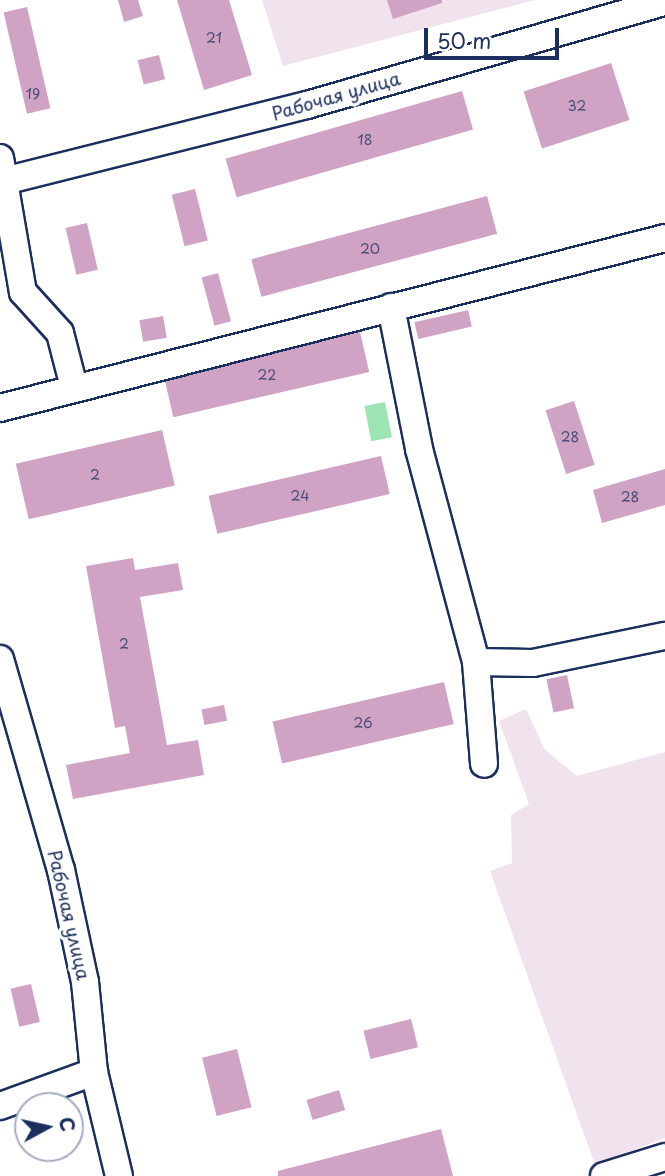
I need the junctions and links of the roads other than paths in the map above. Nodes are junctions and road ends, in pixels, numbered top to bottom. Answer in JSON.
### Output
{"nodes":[{"id":1,"x":665,"y":2,"type":"edge"},
{"id":2,"x":2,"y":174,"type":"edge"},
{"id":3,"x":665,"y":238,"type":"edge"},
{"id":4,"x":391,"y":307,"type":"junction"},
{"id":5,"x":74,"y":387,"type":"junction"},
{"id":6,"x":0,"y":408,"type":"edge"},
{"id":7,"x":665,"y":636,"type":"edge"},
{"id":8,"x":0,"y":659,"type":"edge"},
{"id":9,"x":476,"y":662,"type":"junction"},
{"id":10,"x":484,"y":764,"type":"dead end"},
{"id":11,"x":94,"y":1072,"type":"junction"},
{"id":12,"x":0,"y":1106,"type":"edge"},
{"id":13,"x":665,"y":1157,"type":"edge"},
{"id":14,"x":119,"y":1176,"type":"edge"},
{"id":15,"x":604,"y":1176,"type":"edge"}],
"edges":[{"from":1,"to":2,"type":"street","name":"Рабочая улица"},
{"from":2,"to":5,"type":"street","name":"Рабочая улица"},
{"from":3,"to":4,"type":"street"},
{"from":4,"to":5,"type":"street"},
{"from":4,"to":9,"type":"street"},
{"from":5,"to":6,"type":"street"},
{"from":7,"to":9,"type":"street"},
{"from":8,"to":11,"type":"street","name":"Рабочая улица"},
{"from":9,"to":10,"type":"street"},
{"from":11,"to":12,"type":"street"},
{"from":11,"to":14,"type":"street","name":"Рабочая улица"},
{"from":13,"to":15,"type":"street"}]}
